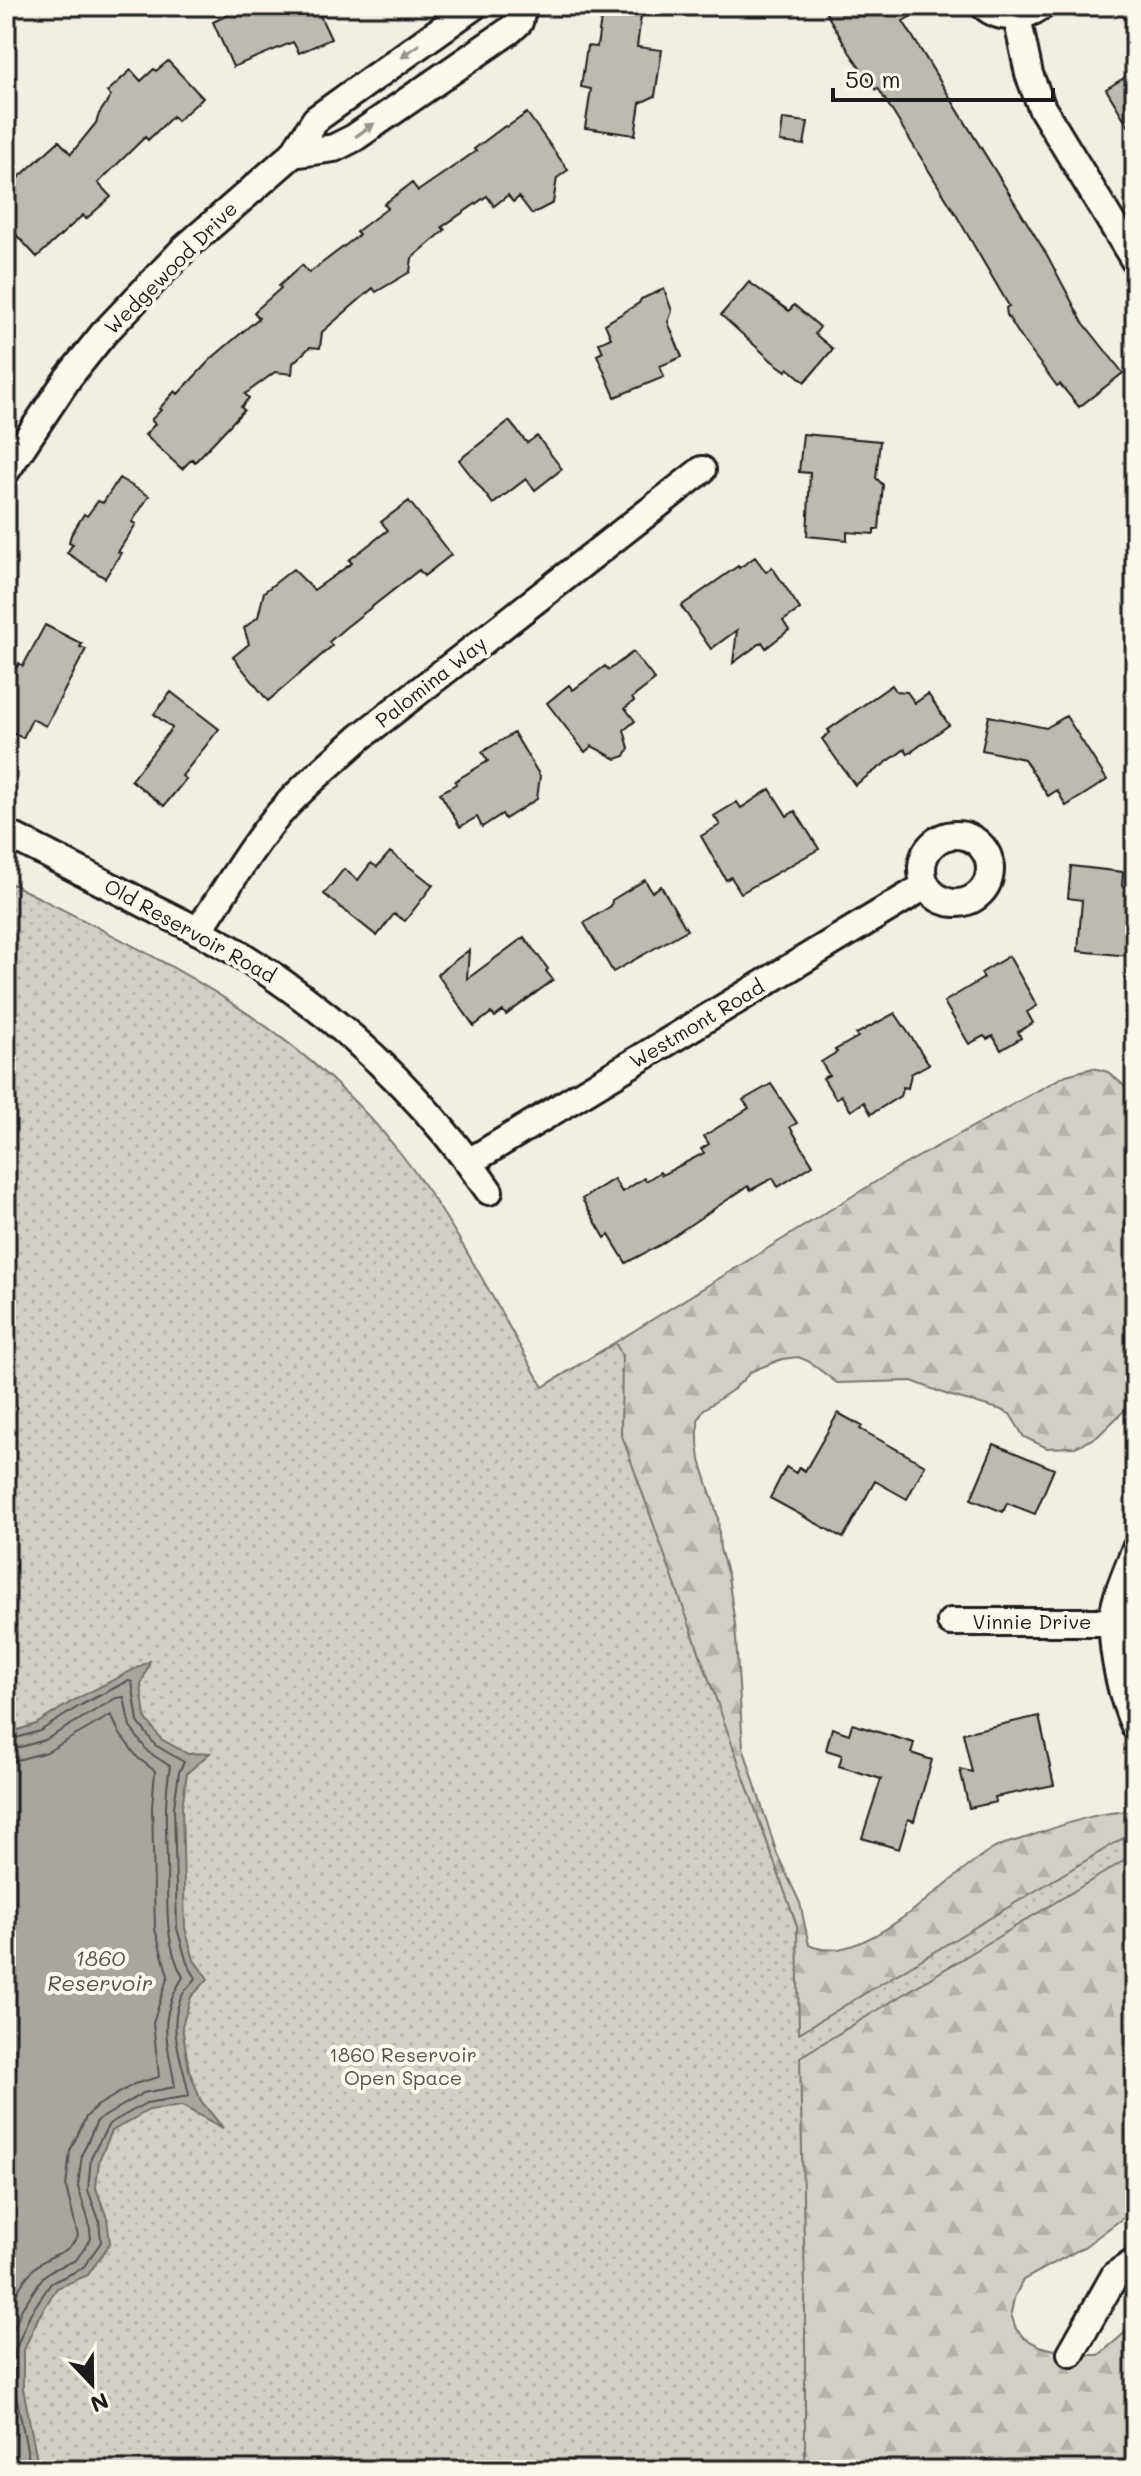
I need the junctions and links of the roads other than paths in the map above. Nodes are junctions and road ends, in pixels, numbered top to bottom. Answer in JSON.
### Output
{"nodes":[{"id":1,"x":474,"y":6,"type":"edge"},
{"id":2,"x":523,"y":6,"type":"edge"},
{"id":3,"x":984,"y":6,"type":"edge"},
{"id":4,"x":1042,"y":6,"type":"edge"},
{"id":5,"x":1017,"y":17,"type":"junction"},
{"id":6,"x":293,"y":154,"type":"junction"},
{"id":7,"x":1135,"y":261,"type":"edge"},
{"id":8,"x":702,"y":470,"type":"dead end"},
{"id":9,"x":6,"y":471,"type":"edge"},
{"id":10,"x":6,"y":833,"type":"edge"},
{"id":11,"x":925,"y":886,"type":"dead end"},
{"id":12,"x":198,"y":931,"type":"junction"},
{"id":13,"x":469,"y":1162,"type":"junction"},
{"id":14,"x":489,"y":1191,"type":"dead end"},
{"id":15,"x":1135,"y":1550,"type":"edge"},
{"id":16,"x":951,"y":1622,"type":"dead end"},
{"id":17,"x":1113,"y":1622,"type":"junction"},
{"id":18,"x":1135,"y":1726,"type":"edge"},
{"id":19,"x":1135,"y":2262,"type":"edge"},
{"id":20,"x":1071,"y":2353,"type":"dead end"}],
"edges":[{"from":1,"to":6,"type":"street","name":"Wedgewood Drive","one_way":true},
{"from":6,"to":2,"type":"street","one_way":true},
{"from":3,"to":5,"type":"street"},
{"from":4,"to":5,"type":"street"},
{"from":5,"to":7,"type":"street"},
{"from":6,"to":9,"type":"street","name":"Wedgewood Drive"},
{"from":8,"to":12,"type":"street","name":"Palomina Way"},
{"from":10,"to":12,"type":"street","name":"Old Reservoir Road"},
{"from":11,"to":13,"type":"street","name":"Westmont Road"},
{"from":12,"to":13,"type":"street","name":"Old Reservoir Road"},
{"from":13,"to":14,"type":"street","name":"Old Reservoir Road"},
{"from":15,"to":17,"type":"street"},
{"from":16,"to":17,"type":"street","name":"Vinnie Drive"},
{"from":17,"to":18,"type":"street"},
{"from":19,"to":20,"type":"street"}]}
